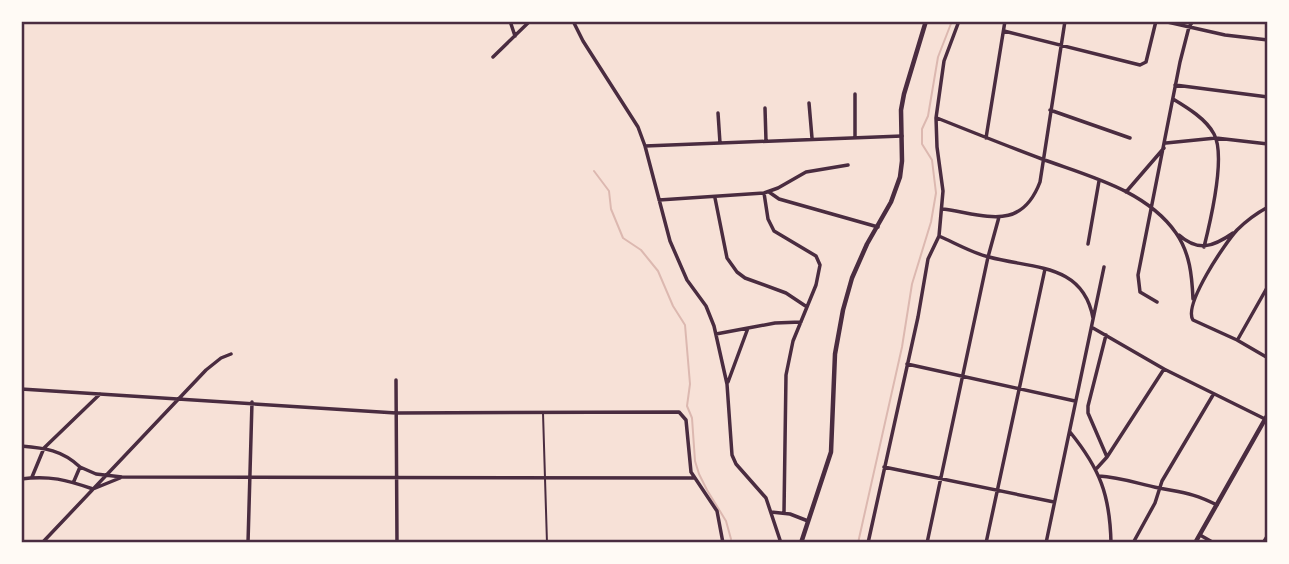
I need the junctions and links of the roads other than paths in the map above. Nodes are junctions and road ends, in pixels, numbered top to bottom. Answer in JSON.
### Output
{"nodes":[{"id":1,"x":510,"y":21,"type":"edge"},
{"id":2,"x":530,"y":21,"type":"edge"},
{"id":3,"x":573,"y":21,"type":"edge"},
{"id":4,"x":926,"y":21,"type":"edge"},
{"id":5,"x":959,"y":21,"type":"edge"},
{"id":6,"x":1005,"y":21,"type":"edge"},
{"id":7,"x":1065,"y":21,"type":"edge"},
{"id":8,"x":1156,"y":21,"type":"edge"},
{"id":9,"x":1163,"y":21,"type":"edge"},
{"id":10,"x":1193,"y":21,"type":"edge"},
{"id":11,"x":1189,"y":27,"type":"junction"},
{"id":12,"x":1004,"y":31,"type":"junction"},
{"id":13,"x":515,"y":36,"type":"junction"},
{"id":14,"x":1268,"y":40,"type":"edge"},
{"id":15,"x":1062,"y":45,"type":"junction"},
{"id":16,"x":493,"y":57,"type":"dead end"},
{"id":17,"x":1175,"y":85,"type":"junction"},
{"id":18,"x":855,"y":93,"type":"dead end"},
{"id":19,"x":1268,"y":97,"type":"edge"},
{"id":20,"x":1173,"y":99,"type":"junction"},
{"id":21,"x":810,"y":103,"type":"dead end"},
{"id":22,"x":765,"y":108,"type":"dead end"},
{"id":23,"x":1050,"y":110,"type":"junction"},
{"id":24,"x":718,"y":113,"type":"dead end"},
{"id":25,"x":936,"y":118,"type":"junction"},
{"id":26,"x":855,"y":136,"type":"junction"},
{"id":27,"x":902,"y":136,"type":"junction"},
{"id":28,"x":812,"y":138,"type":"junction"},
{"id":29,"x":986,"y":138,"type":"junction"},
{"id":30,"x":1130,"y":138,"type":"dead end"},
{"id":31,"x":1216,"y":138,"type":"junction"},
{"id":32,"x":766,"y":141,"type":"junction"},
{"id":33,"x":720,"y":143,"type":"junction"},
{"id":34,"x":1268,"y":144,"type":"edge"},
{"id":35,"x":1165,"y":145,"type":"junction"},
{"id":36,"x":645,"y":146,"type":"junction"},
{"id":37,"x":1043,"y":159,"type":"junction"},
{"id":38,"x":848,"y":165,"type":"dead end"},
{"id":39,"x":1099,"y":181,"type":"junction"},
{"id":40,"x":766,"y":192,"type":"junction"},
{"id":41,"x":1126,"y":192,"type":"junction"},
{"id":42,"x":715,"y":198,"type":"junction"},
{"id":43,"x":659,"y":200,"type":"junction"},
{"id":44,"x":1268,"y":207,"type":"edge"},
{"id":45,"x":943,"y":209,"type":"junction"},
{"id":46,"x":1152,"y":209,"type":"junction"},
{"id":47,"x":999,"y":217,"type":"junction"},
{"id":48,"x":878,"y":227,"type":"junction"},
{"id":49,"x":1175,"y":231,"type":"junction"},
{"id":50,"x":1236,"y":231,"type":"junction"},
{"id":51,"x":939,"y":236,"type":"junction"},
{"id":52,"x":1088,"y":244,"type":"dead end"},
{"id":53,"x":1204,"y":247,"type":"junction"},
{"id":54,"x":988,"y":257,"type":"junction"},
{"id":55,"x":1104,"y":267,"type":"dead end"},
{"id":56,"x":1045,"y":268,"type":"junction"},
{"id":57,"x":1268,"y":286,"type":"edge"},
{"id":58,"x":1193,"y":299,"type":"junction"},
{"id":59,"x":1157,"y":302,"type":"dead end"},
{"id":60,"x":807,"y":307,"type":"junction"},
{"id":61,"x":1094,"y":321,"type":"junction"},
{"id":62,"x":801,"y":322,"type":"junction"},
{"id":63,"x":748,"y":328,"type":"junction"},
{"id":64,"x":1093,"y":328,"type":"junction"},
{"id":65,"x":716,"y":334,"type":"junction"},
{"id":66,"x":1106,"y":335,"type":"junction"},
{"id":67,"x":1237,"y":340,"type":"junction"},
{"id":68,"x":231,"y":354,"type":"dead end"},
{"id":69,"x":1268,"y":358,"type":"edge"},
{"id":70,"x":907,"y":364,"type":"junction"},
{"id":71,"x":1164,"y":369,"type":"junction"},
{"id":72,"x":962,"y":376,"type":"junction"},
{"id":73,"x":396,"y":380,"type":"dead end"},
{"id":74,"x":727,"y":384,"type":"junction"},
{"id":75,"x":1018,"y":388,"type":"junction"},
{"id":76,"x":21,"y":389,"type":"edge"},
{"id":77,"x":100,"y":394,"type":"junction"},
{"id":78,"x":1213,"y":394,"type":"junction"},
{"id":79,"x":178,"y":400,"type":"junction"},
{"id":80,"x":1076,"y":401,"type":"junction"},
{"id":81,"x":251,"y":402,"type":"junction"},
{"id":82,"x":543,"y":412,"type":"junction"},
{"id":83,"x":396,"y":413,"type":"junction"},
{"id":84,"x":1267,"y":416,"type":"edge"},
{"id":85,"x":1070,"y":432,"type":"junction"},
{"id":86,"x":21,"y":446,"type":"edge"},
{"id":87,"x":44,"y":448,"type":"junction"},
{"id":88,"x":1107,"y":457,"type":"junction"},
{"id":89,"x":80,"y":467,"type":"junction"},
{"id":90,"x":884,"y":467,"type":"junction"},
{"id":91,"x":1097,"y":468,"type":"junction"},
{"id":92,"x":108,"y":474,"type":"junction"},
{"id":93,"x":1099,"y":476,"type":"junction"},
{"id":94,"x":32,"y":477,"type":"junction"},
{"id":95,"x":122,"y":477,"type":"junction"},
{"id":96,"x":250,"y":478,"type":"junction"},
{"id":97,"x":694,"y":478,"type":"junction"},
{"id":98,"x":941,"y":478,"type":"junction"},
{"id":99,"x":21,"y":479,"type":"edge"},
{"id":100,"x":396,"y":479,"type":"junction"},
{"id":101,"x":544,"y":480,"type":"junction"},
{"id":102,"x":74,"y":481,"type":"junction"},
{"id":103,"x":1160,"y":488,"type":"junction"},
{"id":104,"x":93,"y":489,"type":"junction"},
{"id":105,"x":996,"y":490,"type":"junction"},
{"id":106,"x":1054,"y":502,"type":"junction"},
{"id":107,"x":1217,"y":505,"type":"junction"},
{"id":108,"x":771,"y":512,"type":"junction"},
{"id":109,"x":784,"y":512,"type":"junction"},
{"id":110,"x":808,"y":521,"type":"junction"},
{"id":111,"x":1200,"y":535,"type":"junction"},
{"id":112,"x":1268,"y":535,"type":"edge"},
{"id":113,"x":42,"y":543,"type":"edge"},
{"id":114,"x":248,"y":543,"type":"edge"},
{"id":115,"x":397,"y":543,"type":"edge"},
{"id":116,"x":547,"y":543,"type":"edge"},
{"id":117,"x":723,"y":543,"type":"edge"},
{"id":118,"x":781,"y":543,"type":"edge"},
{"id":119,"x":801,"y":543,"type":"edge"},
{"id":120,"x":869,"y":543,"type":"edge"},
{"id":121,"x":927,"y":543,"type":"edge"},
{"id":122,"x":986,"y":543,"type":"edge"},
{"id":123,"x":1046,"y":543,"type":"edge"},
{"id":124,"x":1111,"y":543,"type":"edge"},
{"id":125,"x":1132,"y":543,"type":"edge"},
{"id":126,"x":1195,"y":543,"type":"edge"},
{"id":127,"x":1214,"y":543,"type":"edge"},
{"id":128,"x":1264,"y":543,"type":"edge"}],
"edges":[{"from":1,"to":13,"type":"street"},
{"from":2,"to":13,"type":"street"},
{"from":3,"to":36,"type":"street"},
{"from":4,"to":27,"type":"main road"},
{"from":5,"to":25,"type":"street"},
{"from":6,"to":12,"type":"street"},
{"from":7,"to":15,"type":"street"},
{"from":8,"to":15,"type":"street"},
{"from":9,"to":11,"type":"street"},
{"from":10,"to":11,"type":"street"},
{"from":11,"to":14,"type":"street"},
{"from":11,"to":17,"type":"street"},
{"from":12,"to":15,"type":"street"},
{"from":12,"to":29,"type":"street"},
{"from":13,"to":16,"type":"street"},
{"from":15,"to":23,"type":"street"},
{"from":17,"to":19,"type":"street"},
{"from":17,"to":20,"type":"street"},
{"from":18,"to":26,"type":"street"},
{"from":20,"to":31,"type":"street"},
{"from":20,"to":35,"type":"street"},
{"from":21,"to":28,"type":"street"},
{"from":22,"to":32,"type":"street"},
{"from":23,"to":30,"type":"street"},
{"from":23,"to":37,"type":"street"},
{"from":24,"to":33,"type":"street"},
{"from":25,"to":29,"type":"street"},
{"from":25,"to":45,"type":"street"},
{"from":26,"to":27,"type":"street"},
{"from":26,"to":28,"type":"street"},
{"from":27,"to":48,"type":"main road"},
{"from":28,"to":32,"type":"street"},
{"from":29,"to":37,"type":"street"},
{"from":31,"to":34,"type":"street"},
{"from":31,"to":35,"type":"street"},
{"from":31,"to":53,"type":"street"},
{"from":32,"to":33,"type":"street"},
{"from":33,"to":36,"type":"street"},
{"from":35,"to":41,"type":"street"},
{"from":35,"to":46,"type":"street"},
{"from":36,"to":43,"type":"street"},
{"from":37,"to":39,"type":"street"},
{"from":37,"to":47,"type":"street"},
{"from":38,"to":40,"type":"street"},
{"from":39,"to":41,"type":"street"},
{"from":39,"to":52,"type":"street"},
{"from":40,"to":42,"type":"street"},
{"from":40,"to":48,"type":"street"},
{"from":40,"to":60,"type":"street"},
{"from":41,"to":46,"type":"street"},
{"from":42,"to":43,"type":"street"},
{"from":42,"to":60,"type":"street"},
{"from":43,"to":65,"type":"street"},
{"from":44,"to":50,"type":"street"},
{"from":45,"to":47,"type":"street"},
{"from":45,"to":51,"type":"street"},
{"from":46,"to":49,"type":"street"},
{"from":46,"to":59,"type":"street"},
{"from":47,"to":54,"type":"street"},
{"from":48,"to":110,"type":"main road"},
{"from":49,"to":53,"type":"street"},
{"from":49,"to":58,"type":"street"},
{"from":50,"to":53,"type":"street"},
{"from":50,"to":58,"type":"street"},
{"from":51,"to":54,"type":"street"},
{"from":51,"to":70,"type":"street"},
{"from":54,"to":56,"type":"street"},
{"from":54,"to":72,"type":"street"},
{"from":55,"to":61,"type":"street"},
{"from":56,"to":61,"type":"street"},
{"from":56,"to":75,"type":"street"},
{"from":57,"to":67,"type":"street"},
{"from":58,"to":67,"type":"street"},
{"from":60,"to":62,"type":"street"},
{"from":61,"to":64,"type":"street"},
{"from":62,"to":63,"type":"street"},
{"from":62,"to":109,"type":"street"},
{"from":63,"to":65,"type":"street"},
{"from":63,"to":74,"type":"street"},
{"from":64,"to":66,"type":"street"},
{"from":64,"to":80,"type":"street"},
{"from":65,"to":74,"type":"street"},
{"from":66,"to":71,"type":"street"},
{"from":66,"to":88,"type":"street"},
{"from":67,"to":69,"type":"street"},
{"from":68,"to":79,"type":"street"},
{"from":70,"to":72,"type":"street"},
{"from":70,"to":90,"type":"street"},
{"from":71,"to":78,"type":"street"},
{"from":71,"to":88,"type":"street"},
{"from":72,"to":75,"type":"street"},
{"from":72,"to":98,"type":"street"},
{"from":73,"to":83,"type":"street"},
{"from":74,"to":108,"type":"street"},
{"from":75,"to":80,"type":"street"},
{"from":75,"to":105,"type":"street"},
{"from":76,"to":77,"type":"street"},
{"from":77,"to":79,"type":"street"},
{"from":77,"to":87,"type":"street"},
{"from":78,"to":84,"type":"street"},
{"from":78,"to":103,"type":"street"},
{"from":79,"to":81,"type":"street"},
{"from":79,"to":92,"type":"street"},
{"from":80,"to":85,"type":"street"},
{"from":81,"to":83,"type":"street"},
{"from":81,"to":96,"type":"street"},
{"from":82,"to":83,"type":"street"},
{"from":82,"to":97,"type":"street"},
{"from":82,"to":101,"type":"lane"},
{"from":83,"to":100,"type":"street"},
{"from":84,"to":107,"type":"main road"},
{"from":85,"to":91,"type":"street"},
{"from":85,"to":106,"type":"street"},
{"from":86,"to":87,"type":"street"},
{"from":87,"to":89,"type":"street"},
{"from":87,"to":94,"type":"street"},
{"from":88,"to":91,"type":"street"},
{"from":89,"to":92,"type":"street"},
{"from":89,"to":102,"type":"street"},
{"from":90,"to":98,"type":"street"},
{"from":90,"to":120,"type":"street"},
{"from":91,"to":93,"type":"street"},
{"from":92,"to":95,"type":"street"},
{"from":92,"to":104,"type":"street"},
{"from":93,"to":103,"type":"street"},
{"from":93,"to":124,"type":"street"},
{"from":94,"to":99,"type":"street"},
{"from":94,"to":102,"type":"street"},
{"from":95,"to":96,"type":"street"},
{"from":95,"to":104,"type":"street"},
{"from":96,"to":100,"type":"street"},
{"from":96,"to":114,"type":"street"},
{"from":97,"to":101,"type":"street"},
{"from":97,"to":117,"type":"street"},
{"from":98,"to":105,"type":"street"},
{"from":98,"to":121,"type":"street"},
{"from":100,"to":101,"type":"street"},
{"from":100,"to":115,"type":"street"},
{"from":101,"to":116,"type":"lane"},
{"from":102,"to":104,"type":"street"},
{"from":103,"to":107,"type":"street"},
{"from":103,"to":125,"type":"street"},
{"from":104,"to":113,"type":"street"},
{"from":105,"to":106,"type":"street"},
{"from":105,"to":122,"type":"street"},
{"from":106,"to":123,"type":"street"},
{"from":107,"to":111,"type":"main road"},
{"from":108,"to":109,"type":"street"},
{"from":108,"to":118,"type":"street"},
{"from":109,"to":110,"type":"street"},
{"from":110,"to":119,"type":"main road"},
{"from":111,"to":126,"type":"main road"},
{"from":111,"to":127,"type":"street"},
{"from":112,"to":128,"type":"street"}]}
